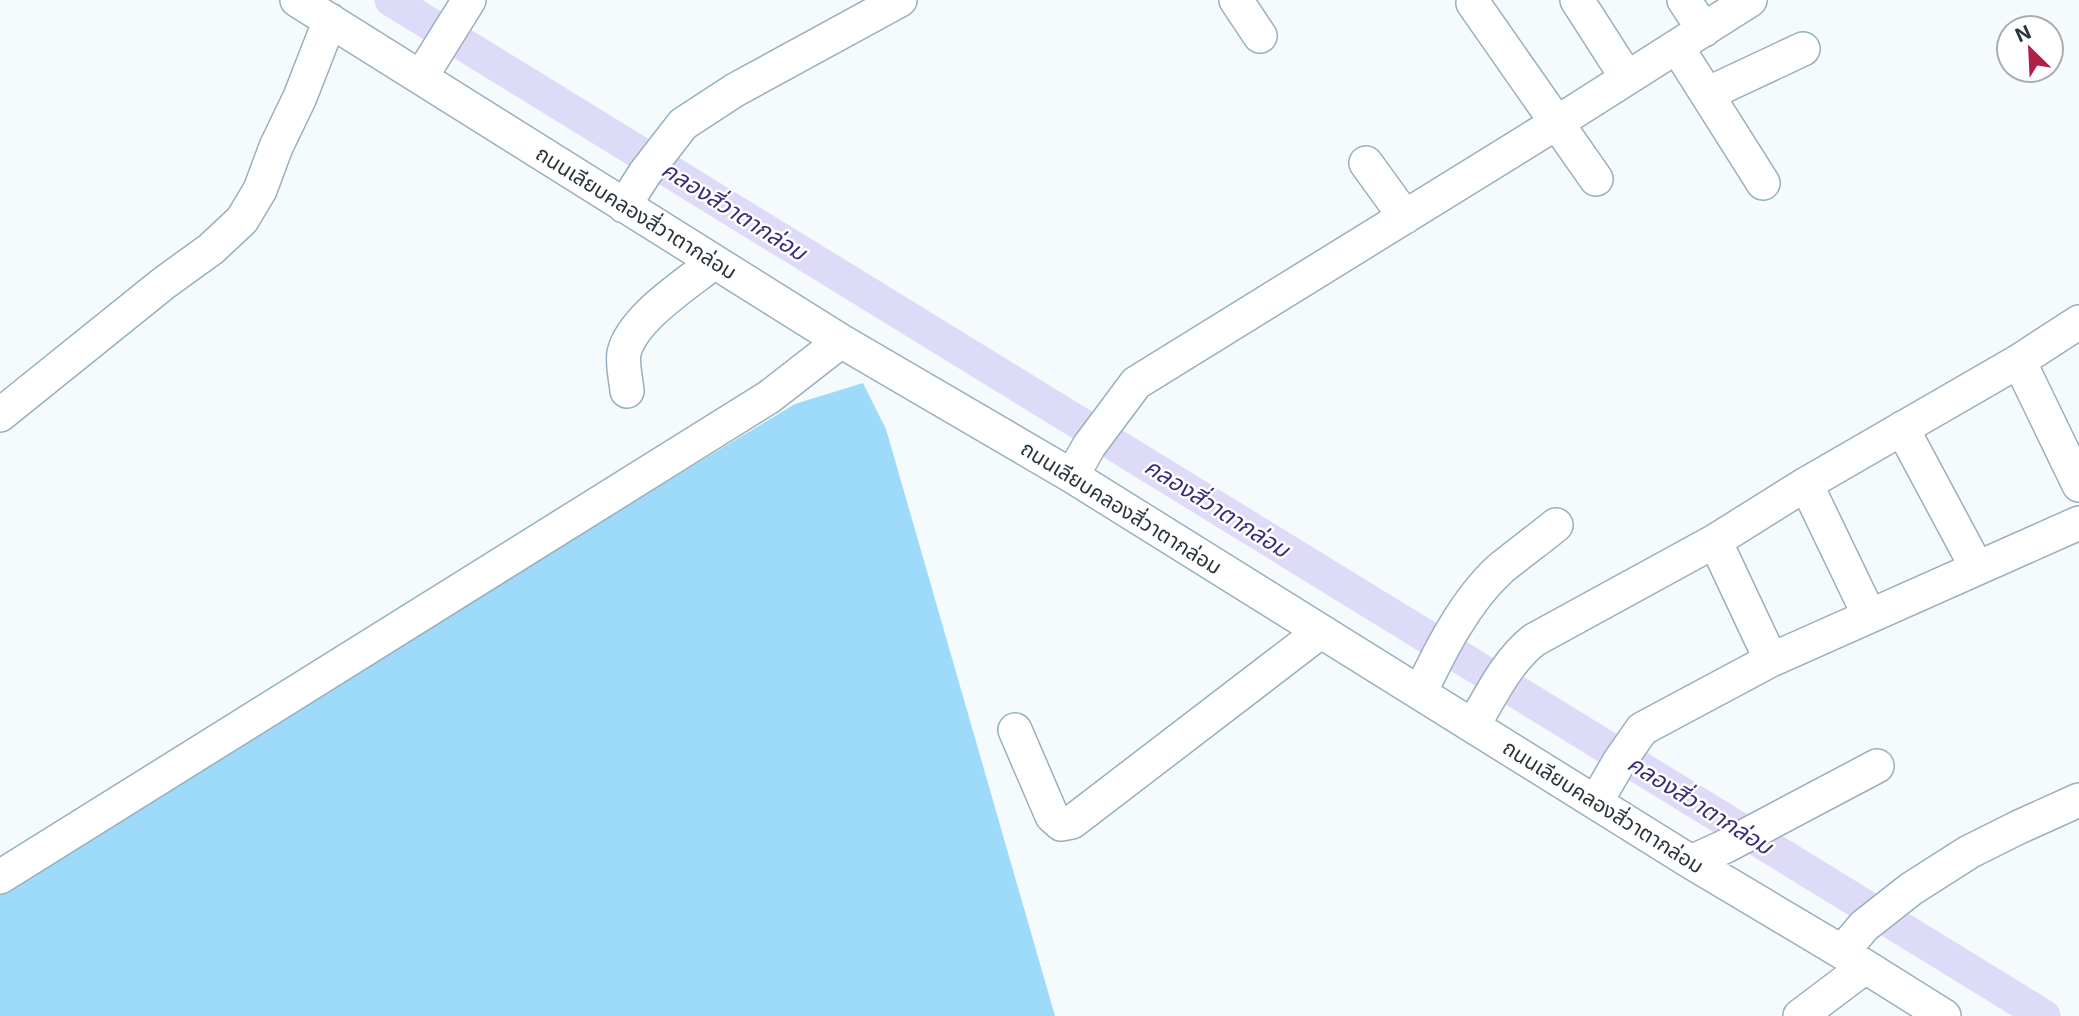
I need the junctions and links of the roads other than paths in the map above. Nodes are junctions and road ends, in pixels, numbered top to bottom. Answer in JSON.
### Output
{"nodes":[{"id":1,"x":297,"y":0,"type":"edge"},
{"id":2,"x":469,"y":0,"type":"edge"},
{"id":3,"x":901,"y":0,"type":"edge"},
{"id":4,"x":1236,"y":0,"type":"edge"},
{"id":5,"x":1577,"y":0,"type":"edge"},
{"id":6,"x":1684,"y":0,"type":"edge"},
{"id":7,"x":1751,"y":0,"type":"edge"},
{"id":8,"x":1473,"y":3,"type":"dead end"},
{"id":9,"x":330,"y":20,"type":"junction"},
{"id":10,"x":1260,"y":36,"type":"dead end"},
{"id":11,"x":1690,"y":38,"type":"junction"},
{"id":12,"x":1802,"y":49,"type":"dead end"},
{"id":13,"x":421,"y":77,"type":"junction"},
{"id":14,"x":1626,"y":78,"type":"junction"},
{"id":15,"x":1707,"y":94,"type":"junction"},
{"id":16,"x":1558,"y":122,"type":"junction"},
{"id":17,"x":1366,"y":163,"type":"dead end"},
{"id":18,"x":1597,"y":179,"type":"dead end"},
{"id":19,"x":1763,"y":183,"type":"dead end"},
{"id":20,"x":624,"y":205,"type":"junction"},
{"id":21,"x":1405,"y":216,"type":"junction"},
{"id":22,"x":714,"y":262,"type":"junction"},
{"id":23,"x":2079,"y":322,"type":"edge"},
{"id":24,"x":841,"y":341,"type":"junction"},
{"id":25,"x":2019,"y":361,"type":"junction"},
{"id":26,"x":628,"y":391,"type":"dead end"},
{"id":27,"x":0,"y":415,"type":"edge"},
{"id":28,"x":1902,"y":428,"type":"junction"},
{"id":29,"x":1072,"y":476,"type":"junction"},
{"id":30,"x":1806,"y":484,"type":"junction"},
{"id":31,"x":2079,"y":485,"type":"edge"},
{"id":32,"x":2079,"y":523,"type":"edge"},
{"id":33,"x":1556,"y":525,"type":"dead end"},
{"id":34,"x":1715,"y":541,"type":"junction"},
{"id":35,"x":1977,"y":568,"type":"junction"},
{"id":36,"x":1869,"y":615,"type":"junction"},
{"id":37,"x":1320,"y":632,"type":"junction"},
{"id":38,"x":1771,"y":660,"type":"junction"},
{"id":39,"x":1420,"y":693,"type":"junction"},
{"id":40,"x":1473,"y":726,"type":"junction"},
{"id":41,"x":1015,"y":730,"type":"dead end"},
{"id":42,"x":1877,"y":766,"type":"dead end"},
{"id":43,"x":2079,"y":800,"type":"edge"},
{"id":44,"x":1596,"y":802,"type":"junction"},
{"id":45,"x":1691,"y":862,"type":"junction"},
{"id":46,"x":0,"y":877,"type":"edge"},
{"id":47,"x":1854,"y":959,"type":"junction"},
{"id":48,"x":1800,"y":1016,"type":"edge"},
{"id":49,"x":1944,"y":1016,"type":"edge"}],
"edges":[{"from":1,"to":9,"type":"street","name":"ถนนเลียบคลองสี่วาตากล่อม"},
{"from":2,"to":13,"type":"street"},
{"from":3,"to":20,"type":"street"},
{"from":4,"to":10,"type":"street"},
{"from":5,"to":14,"type":"street"},
{"from":6,"to":11,"type":"street"},
{"from":7,"to":11,"type":"street"},
{"from":8,"to":16,"type":"street"},
{"from":9,"to":13,"type":"street","name":"ถนนเลียบคลองสี่วาตากล่อม"},
{"from":9,"to":27,"type":"street"},
{"from":11,"to":14,"type":"street"},
{"from":11,"to":15,"type":"street"},
{"from":12,"to":15,"type":"street"},
{"from":13,"to":20,"type":"street","name":"ถนนเลียบคลองสี่วาตากล่อม"},
{"from":14,"to":16,"type":"street"},
{"from":15,"to":19,"type":"street"},
{"from":16,"to":18,"type":"street"},
{"from":16,"to":21,"type":"street"},
{"from":17,"to":21,"type":"street"},
{"from":20,"to":22,"type":"street","name":"ถนนเลียบคลองสี่วาตากล่อม"},
{"from":21,"to":29,"type":"street"},
{"from":22,"to":24,"type":"street","name":"ถนนเลียบคลองสี่วาตากล่อม"},
{"from":22,"to":26,"type":"street"},
{"from":23,"to":25,"type":"street"},
{"from":24,"to":29,"type":"street","name":"ถนนเลียบคลองสี่วาตากล่อม"},
{"from":24,"to":46,"type":"street"},
{"from":25,"to":28,"type":"street"},
{"from":25,"to":31,"type":"street"},
{"from":28,"to":30,"type":"street"},
{"from":28,"to":35,"type":"street"},
{"from":29,"to":37,"type":"street","name":"ถนนเลียบคลองสี่วาตากล่อม"},
{"from":30,"to":34,"type":"street"},
{"from":30,"to":36,"type":"street"},
{"from":32,"to":35,"type":"street"},
{"from":33,"to":39,"type":"street"},
{"from":34,"to":38,"type":"street"},
{"from":34,"to":40,"type":"street"},
{"from":35,"to":36,"type":"street"},
{"from":36,"to":38,"type":"street"},
{"from":37,"to":39,"type":"street","name":"ถนนเลียบคลองสี่วาตากล่อม"},
{"from":37,"to":41,"type":"street"},
{"from":38,"to":44,"type":"street"},
{"from":39,"to":40,"type":"street","name":"ถนนเลียบคลองสี่วาตากล่อม"},
{"from":40,"to":44,"type":"street","name":"ถนนเลียบคลองสี่วาตากล่อม"},
{"from":42,"to":45,"type":"street"},
{"from":43,"to":47,"type":"street"},
{"from":44,"to":45,"type":"street","name":"ถนนเลียบคลองสี่วาตากล่อม"},
{"from":45,"to":47,"type":"street","name":"ถนนเลียบคลองสี่วาตากล่อม"},
{"from":47,"to":48,"type":"street"},
{"from":47,"to":49,"type":"street","name":"ถนนเลียบคลองสี่วาตากล่อม"}]}
